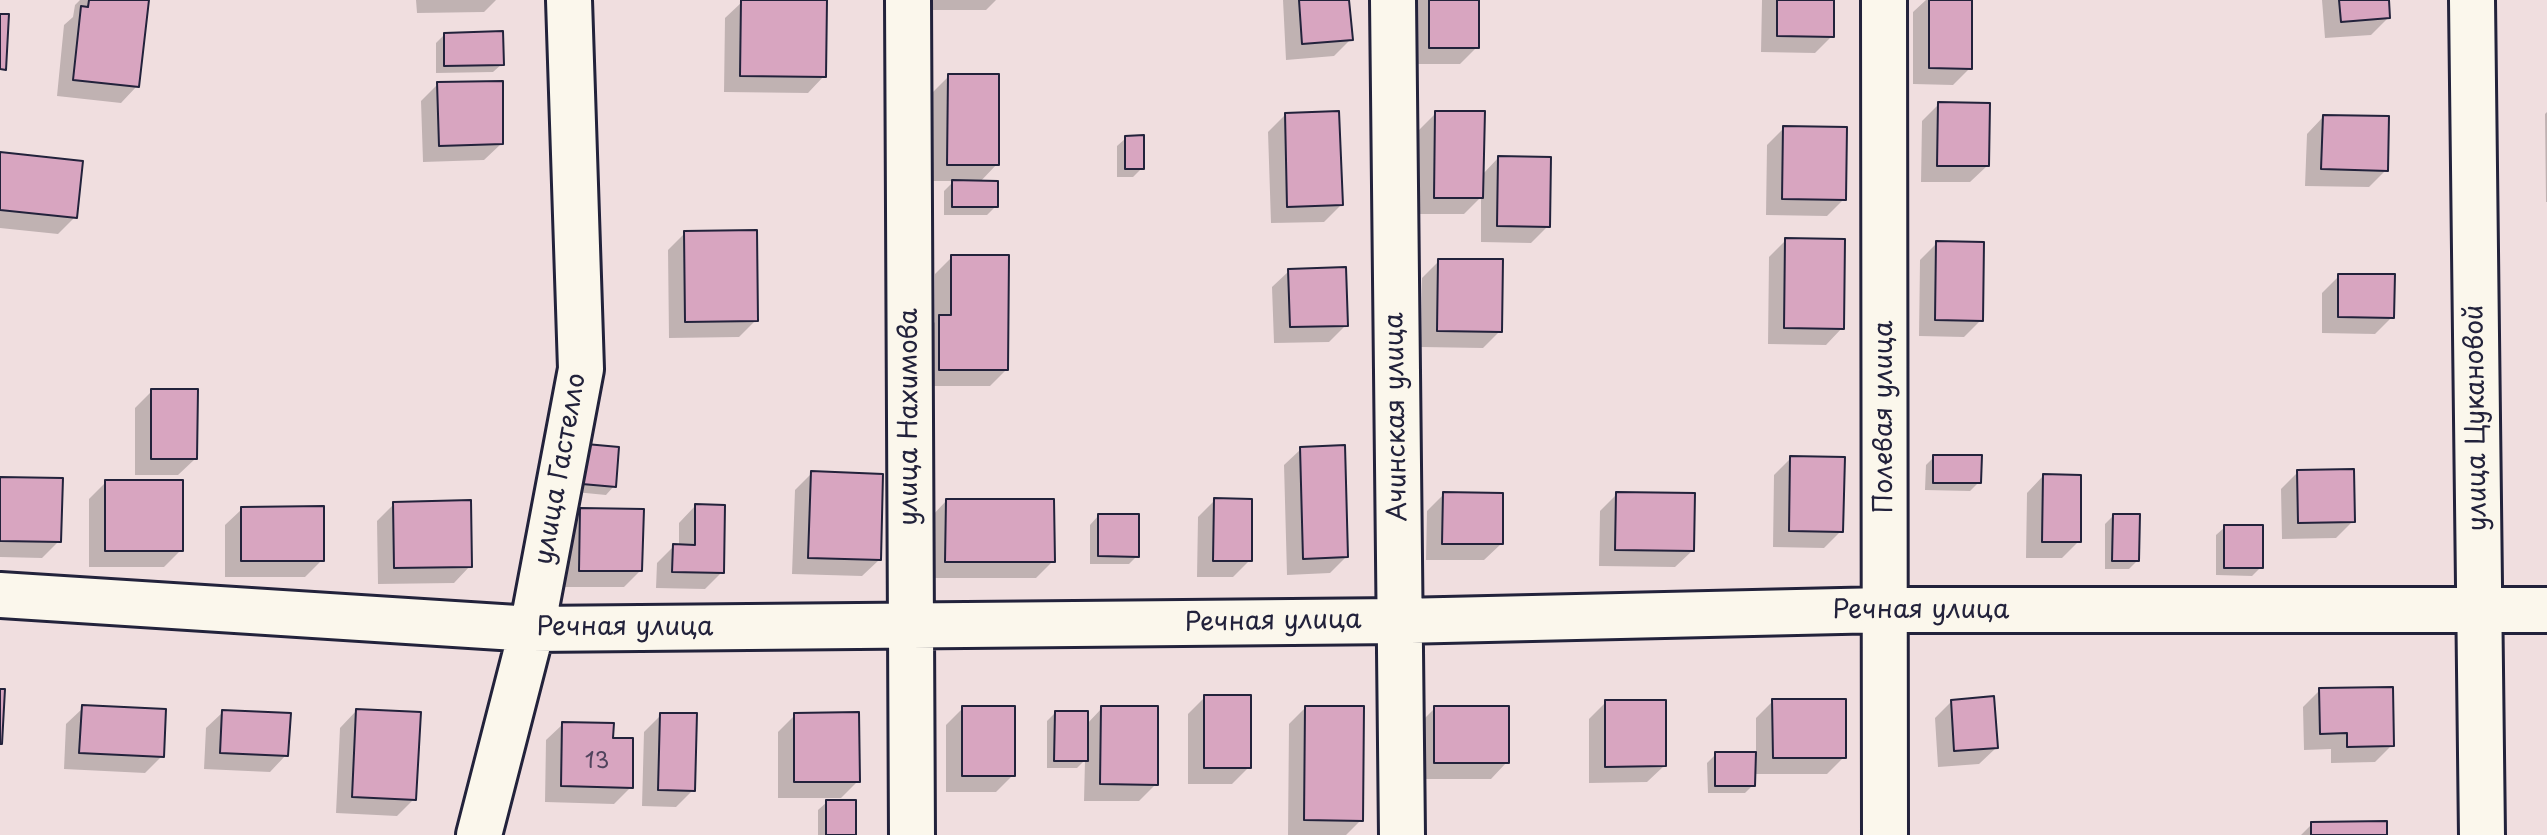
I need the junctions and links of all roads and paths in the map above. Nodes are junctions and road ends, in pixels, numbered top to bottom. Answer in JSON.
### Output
{"nodes":[{"id":1,"x":569,"y":0,"type":"edge"},
{"id":2,"x":908,"y":0,"type":"edge"},
{"id":3,"x":1393,"y":0,"type":"edge"},
{"id":4,"x":1884,"y":0,"type":"edge"},
{"id":5,"x":2472,"y":0,"type":"edge"},
{"id":6,"x":0,"y":595,"type":"edge"},
{"id":7,"x":1885,"y":610,"type":"junction"},
{"id":8,"x":2547,"y":610,"type":"edge"},
{"id":9,"x":2479,"y":612,"type":"junction"},
{"id":10,"x":1400,"y":621,"type":"junction"},
{"id":11,"x":911,"y":626,"type":"junction"},
{"id":12,"x":532,"y":629,"type":"junction"},
{"id":13,"x":479,"y":835,"type":"edge"},
{"id":14,"x":912,"y":835,"type":"edge"},
{"id":15,"x":1402,"y":835,"type":"edge"},
{"id":16,"x":1885,"y":835,"type":"edge"},
{"id":17,"x":2482,"y":835,"type":"edge"}],
"edges":[{"from":1,"to":12,"type":"street","name":"улица Гастелло"},
{"from":2,"to":11,"type":"street","name":"улица Нахимова"},
{"from":3,"to":10,"type":"street","name":"Ачинская улица"},
{"from":4,"to":7,"type":"street","name":"Полевая улица"},
{"from":5,"to":9,"type":"street","name":"улица Цукановой"},
{"from":6,"to":12,"type":"street","name":"Речная улица"},
{"from":7,"to":9,"type":"street","name":"Речная улица"},
{"from":7,"to":10,"type":"street","name":"Речная улица"},
{"from":7,"to":16,"type":"street","name":"Полевая улица"},
{"from":8,"to":9,"type":"street","name":"Речная улица"},
{"from":9,"to":17,"type":"street","name":"улица Цукановой"},
{"from":10,"to":11,"type":"street","name":"Речная улица"},
{"from":10,"to":15,"type":"street","name":"Ачинская улица"},
{"from":11,"to":12,"type":"street","name":"Речная улица"},
{"from":11,"to":14,"type":"street","name":"улица Нахимова"},
{"from":12,"to":13,"type":"street","name":"улица Гастелло"}]}
